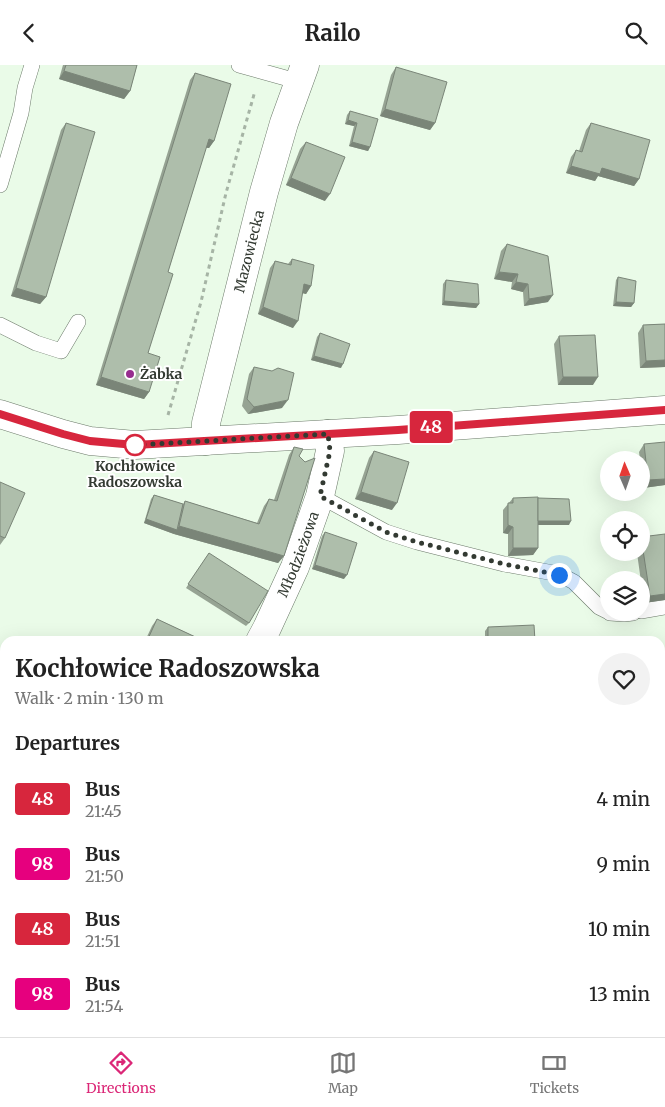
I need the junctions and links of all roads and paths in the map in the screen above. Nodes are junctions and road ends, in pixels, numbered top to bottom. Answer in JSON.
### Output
{"nodes":[{"id":1,"x":32,"y":65,"type":"edge"},
{"id":2,"x":239,"y":65,"type":"edge"},
{"id":3,"x":261,"y":71,"type":"junction"},
{"id":4,"x":302,"y":73,"type":"edge"},
{"id":5,"x":0,"y":185,"type":"edge"},
{"id":6,"x":78,"y":323,"type":"dead end"},
{"id":7,"x":0,"y":325,"type":"edge"},
{"id":8,"x":665,"y":410,"type":"edge"},
{"id":9,"x":0,"y":413,"type":"edge"},
{"id":10,"x":167,"y":417,"type":"dead end"},
{"id":11,"x":328,"y":434,"type":"junction"},
{"id":12,"x":206,"y":441,"type":"junction"},
{"id":13,"x":320,"y":496,"type":"junction"},
{"id":14,"x":665,"y":607,"type":"edge"},
{"id":15,"x":600,"y":608,"type":"edge"},
{"id":16,"x":650,"y":610,"type":"edge"},
{"id":17,"x":263,"y":636,"type":"edge"}],
"edges":[{"from":1,"to":5,"type":"lane"},
{"from":2,"to":3,"type":"lane"},
{"from":3,"to":4,"type":"lane"},
{"from":3,"to":10,"type":"path"},
{"from":4,"to":12,"type":"street","name":"Mazowiecka"},
{"from":6,"to":7,"type":"lane"},
{"from":8,"to":11,"type":"street"},
{"from":9,"to":12,"type":"street"},
{"from":11,"to":12,"type":"street"},
{"from":11,"to":13,"type":"street","name":"Młodzieżowa"},
{"from":13,"to":15,"type":"lane"},
{"from":13,"to":17,"type":"street","name":"Młodzieżowa"},
{"from":14,"to":16,"type":"lane"}]}
